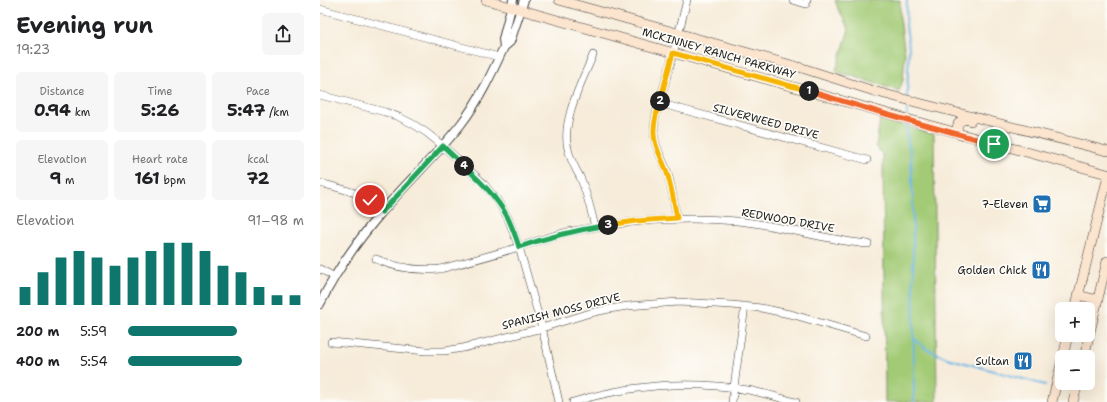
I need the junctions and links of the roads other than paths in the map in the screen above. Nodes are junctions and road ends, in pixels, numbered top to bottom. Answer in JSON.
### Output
{"nodes":[{"id":1,"x":486,"y":0,"type":"edge"},
{"id":2,"x":524,"y":0,"type":"edge"},
{"id":3,"x":559,"y":0,"type":"edge"},
{"id":4,"x":687,"y":0,"type":"edge"},
{"id":5,"x":793,"y":0,"type":"edge"},
{"id":6,"x":806,"y":2,"type":"edge"},
{"id":7,"x":512,"y":4,"type":"edge"},
{"id":8,"x":320,"y":9,"type":"edge"},
{"id":9,"x":521,"y":10,"type":"junction"},
{"id":10,"x":679,"y":33,"type":"junction"},
{"id":11,"x":504,"y":47,"type":"junction"},
{"id":12,"x":673,"y":53,"type":"junction"},
{"id":13,"x":593,"y":56,"type":"dead end"},
{"id":14,"x":499,"y":57,"type":"junction"},
{"id":15,"x":320,"y":95,"type":"edge"},
{"id":16,"x":659,"y":103,"type":"junction"},
{"id":17,"x":994,"y":123,"type":"junction"},
{"id":18,"x":960,"y":135,"type":"junction"},
{"id":19,"x":443,"y":146,"type":"junction"},
{"id":20,"x":1107,"y":151,"type":"edge"},
{"id":21,"x":867,"y":160,"type":"dead end"},
{"id":22,"x":1107,"y":174,"type":"edge"},
{"id":23,"x":1107,"y":180,"type":"edge"},
{"id":24,"x":320,"y":183,"type":"edge"},
{"id":25,"x":382,"y":212,"type":"junction"},
{"id":26,"x":677,"y":218,"type":"junction"},
{"id":27,"x":595,"y":227,"type":"junction"},
{"id":28,"x":868,"y":244,"type":"dead end"},
{"id":29,"x":519,"y":247,"type":"junction"},
{"id":30,"x":376,"y":259,"type":"dead end"},
{"id":31,"x":1107,"y":261,"type":"edge"},
{"id":32,"x":320,"y":269,"type":"edge"},
{"id":33,"x":335,"y":277,"type":"junction"},
{"id":34,"x":1078,"y":295,"type":"junction"},
{"id":35,"x":1098,"y":300,"type":"junction"},
{"id":36,"x":1076,"y":302,"type":"edge"},
{"id":37,"x":320,"y":304,"type":"edge"},
{"id":38,"x":745,"y":306,"type":"junction"},
{"id":39,"x":542,"y":328,"type":"junction"},
{"id":40,"x":866,"y":336,"type":"dead end"},
{"id":41,"x":331,"y":342,"type":"dead end"},
{"id":42,"x":1086,"y":350,"type":"edge"},
{"id":43,"x":734,"y":388,"type":"junction"},
{"id":44,"x":1055,"y":389,"type":"edge"},
{"id":45,"x":1076,"y":390,"type":"edge"},
{"id":46,"x":559,"y":402,"type":"edge"},
{"id":47,"x":573,"y":402,"type":"edge"},
{"id":48,"x":732,"y":402,"type":"edge"},
{"id":49,"x":796,"y":402,"type":"edge"},
{"id":50,"x":1052,"y":402,"type":"edge"},
{"id":51,"x":1073,"y":402,"type":"edge"}],
"edges":[{"from":1,"to":7,"type":"main road","name":"MCKINNEY RANCH PARKWAY"},
{"from":2,"to":9,"type":"street"},
{"from":3,"to":10,"type":"main road","name":"MCKINNEY RANCH PARKWAY"},
{"from":4,"to":10,"type":"street"},
{"from":5,"to":6,"type":"street"},
{"from":7,"to":9,"type":"main road","name":"MCKINNEY RANCH PARKWAY"},
{"from":7,"to":11,"type":"street"},
{"from":8,"to":14,"type":"street"},
{"from":9,"to":11,"type":"street"},
{"from":9,"to":12,"type":"main road","name":"MCKINNEY RANCH PARKWAY"},
{"from":10,"to":12,"type":"street"},
{"from":10,"to":17,"type":"main road","name":"MCKINNEY RANCH PARKWAY"},
{"from":11,"to":14,"type":"street"},
{"from":12,"to":16,"type":"street"},
{"from":12,"to":18,"type":"main road","name":"MCKINNEY RANCH PARKWAY"},
{"from":13,"to":27,"type":"street"},
{"from":14,"to":19,"type":"street"},
{"from":15,"to":19,"type":"street"},
{"from":16,"to":21,"type":"street","name":"SILVERWEED DRIVE"},
{"from":16,"to":26,"type":"street"},
{"from":17,"to":18,"type":"main road"},
{"from":17,"to":20,"type":"main road","name":"MCKINNEY RANCH PARKWAY"},
{"from":18,"to":22,"type":"main road","name":"MCKINNEY RANCH PARKWAY"},
{"from":19,"to":25,"type":"street"},
{"from":19,"to":29,"type":"street"},
{"from":23,"to":34,"type":"main road"},
{"from":24,"to":25,"type":"street"},
{"from":25,"to":33,"type":"street"},
{"from":26,"to":27,"type":"street","name":"REDWOOD DRIVE"},
{"from":26,"to":28,"type":"street","name":"REDWOOD DRIVE"},
{"from":27,"to":29,"type":"street","name":"REDWOOD DRIVE"},
{"from":29,"to":30,"type":"street","name":"REDWOOD DRIVE"},
{"from":29,"to":39,"type":"street"},
{"from":31,"to":35,"type":"main road"},
{"from":32,"to":33,"type":"street"},
{"from":33,"to":37,"type":"street"},
{"from":34,"to":35,"type":"main road"},
{"from":34,"to":36,"type":"main road"},
{"from":35,"to":42,"type":"main road"},
{"from":38,"to":39,"type":"street","name":"SPANISH MOSS DRIVE"},
{"from":38,"to":40,"type":"street","name":"SPANISH MOSS DRIVE"},
{"from":38,"to":43,"type":"street"},
{"from":39,"to":41,"type":"street","name":"SPANISH MOSS DRIVE"},
{"from":39,"to":46,"type":"street"},
{"from":43,"to":47,"type":"street"},
{"from":43,"to":48,"type":"street"},
{"from":43,"to":49,"type":"street"},
{"from":44,"to":50,"type":"main road"},
{"from":45,"to":51,"type":"main road"}]}
